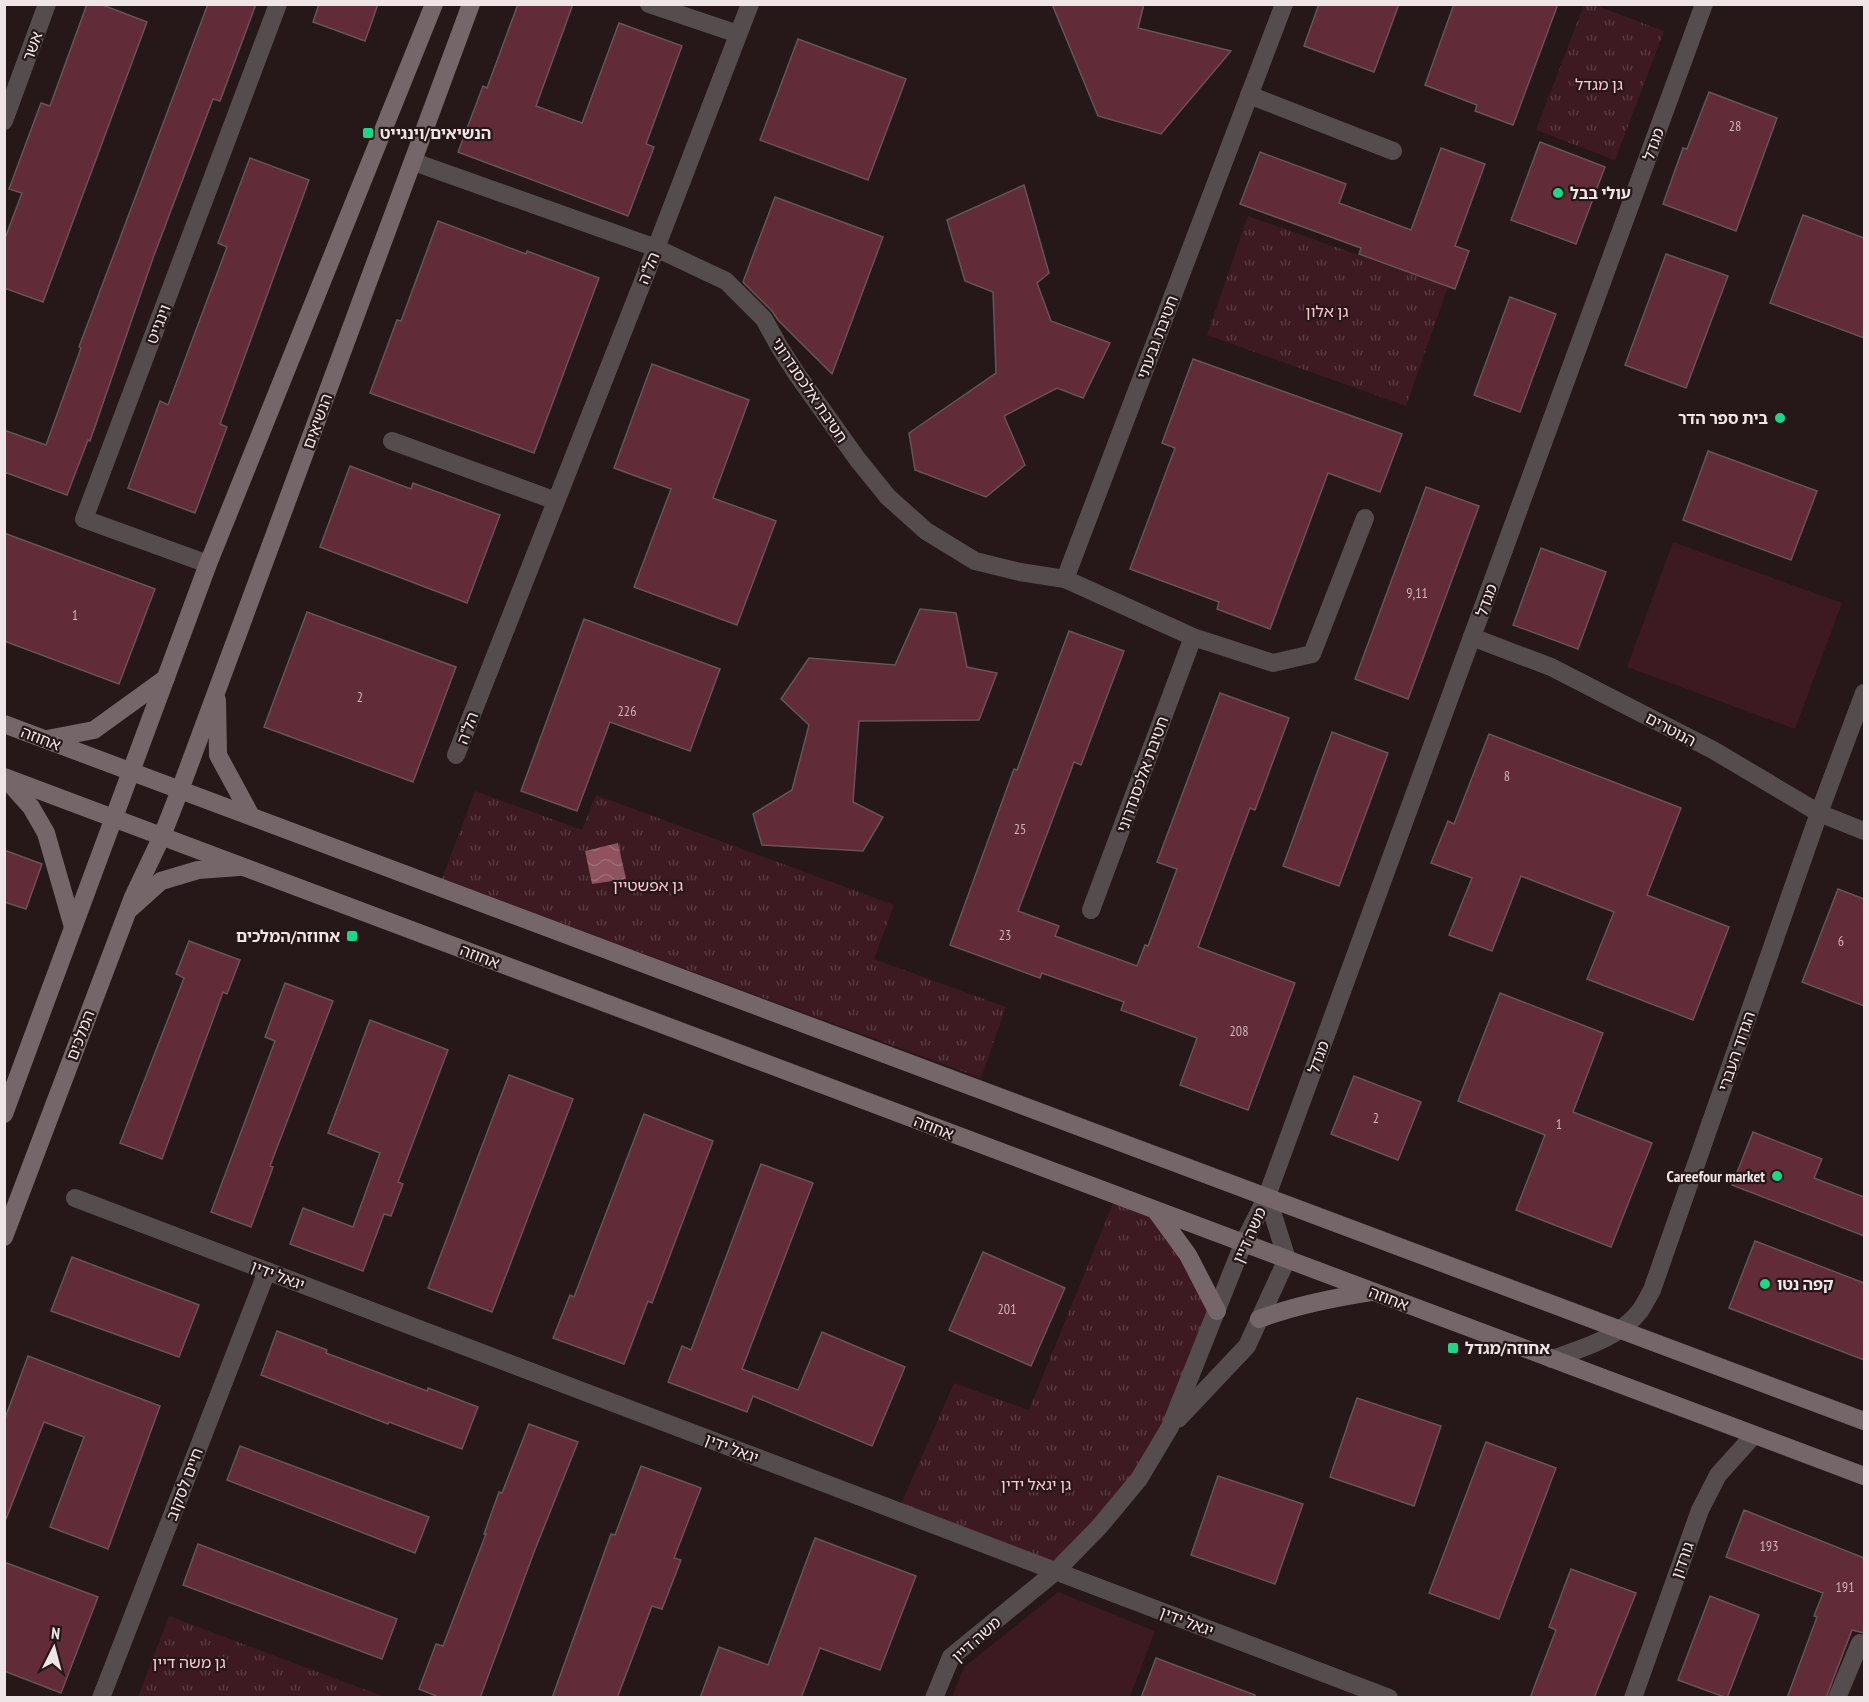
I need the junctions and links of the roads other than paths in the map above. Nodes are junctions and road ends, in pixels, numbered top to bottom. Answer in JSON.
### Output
{"nodes":[{"id":1,"x":47,"y":4,"type":"edge"},
{"id":2,"x":278,"y":4,"type":"edge"},
{"id":3,"x":434,"y":4,"type":"edge"},
{"id":4,"x":471,"y":4,"type":"edge"},
{"id":5,"x":649,"y":4,"type":"edge"},
{"id":6,"x":750,"y":4,"type":"edge"},
{"id":7,"x":1284,"y":4,"type":"edge"},
{"id":8,"x":1704,"y":4,"type":"edge"},
{"id":9,"x":738,"y":34,"type":"junction"},
{"id":10,"x":1249,"y":95,"type":"junction"},
{"id":11,"x":4,"y":121,"type":"edge"},
{"id":12,"x":1393,"y":151,"type":"dead end"},
{"id":13,"x":414,"y":162,"type":"junction"},
{"id":14,"x":656,"y":248,"type":"junction"},
{"id":15,"x":392,"y":441,"type":"dead end"},
{"id":16,"x":556,"y":501,"type":"junction"},
{"id":17,"x":1365,"y":518,"type":"dead end"},
{"id":18,"x":208,"y":564,"type":"junction"},
{"id":19,"x":1065,"y":579,"type":"junction"},
{"id":20,"x":1193,"y":637,"type":"junction"},
{"id":21,"x":1472,"y":637,"type":"junction"},
{"id":22,"x":166,"y":678,"type":"junction"},
{"id":23,"x":217,"y":691,"type":"junction"},
{"id":24,"x":1864,"y":693,"type":"edge"},
{"id":25,"x":4,"y":724,"type":"edge"},
{"id":26,"x":46,"y":739,"type":"junction"},
{"id":27,"x":456,"y":754,"type":"dead end"},
{"id":28,"x":131,"y":771,"type":"junction"},
{"id":29,"x":4,"y":777,"type":"edge"},
{"id":30,"x":180,"y":790,"type":"junction"},
{"id":31,"x":1819,"y":813,"type":"junction"},
{"id":32,"x":251,"y":816,"type":"junction"},
{"id":33,"x":114,"y":818,"type":"junction"},
{"id":34,"x":1864,"y":831,"type":"edge"},
{"id":35,"x":162,"y":837,"type":"junction"},
{"id":36,"x":244,"y":867,"type":"junction"},
{"id":37,"x":1091,"y":910,"type":"dead end"},
{"id":38,"x":128,"y":911,"type":"junction"},
{"id":39,"x":73,"y":927,"type":"junction"},
{"id":40,"x":9,"y":1085,"type":"edge"},
{"id":41,"x":4,"y":1114,"type":"edge"},
{"id":42,"x":1267,"y":1196,"type":"junction"},
{"id":43,"x":75,"y":1198,"type":"dead end"},
{"id":44,"x":1156,"y":1211,"type":"junction"},
{"id":45,"x":4,"y":1237,"type":"edge"},
{"id":46,"x":1244,"y":1244,"type":"junction"},
{"id":47,"x":1287,"y":1259,"type":"junction"},
{"id":48,"x":267,"y":1271,"type":"junction"},
{"id":49,"x":1373,"y":1292,"type":"junction"},
{"id":50,"x":1218,"y":1311,"type":"junction"},
{"id":51,"x":1259,"y":1319,"type":"junction"},
{"id":52,"x":1621,"y":1330,"type":"junction"},
{"id":53,"x":1552,"y":1359,"type":"junction"},
{"id":54,"x":1864,"y":1421,"type":"edge"},
{"id":55,"x":1170,"y":1427,"type":"junction"},
{"id":56,"x":1754,"y":1435,"type":"junction"},
{"id":57,"x":1864,"y":1476,"type":"edge"},
{"id":58,"x":1056,"y":1571,"type":"junction"},
{"id":59,"x":1864,"y":1644,"type":"edge"},
{"id":60,"x":101,"y":1698,"type":"edge"},
{"id":61,"x":934,"y":1698,"type":"edge"},
{"id":62,"x":1389,"y":1698,"type":"edge"},
{"id":63,"x":1633,"y":1698,"type":"edge"},
{"id":64,"x":1838,"y":1698,"type":"edge"}],
"edges":[{"from":1,"to":11,"type":"street","name":"אשר"},
{"from":2,"to":18,"type":"street","name":"וינגייט"},
{"from":3,"to":18,"type":"main road"},
{"from":4,"to":13,"type":"main road","name":"הנשיאים"},
{"from":5,"to":9,"type":"street"},
{"from":6,"to":9,"type":"street","name":"הל\"ה"},
{"from":7,"to":10,"type":"street","name":"חטיבת גבעתי"},
{"from":8,"to":21,"type":"street","name":"מגדל"},
{"from":9,"to":14,"type":"street","name":"הל\"ה"},
{"from":10,"to":12,"type":"street"},
{"from":10,"to":19,"type":"street","name":"חטיבת גבעתי"},
{"from":13,"to":14,"type":"street","name":"חטיבת אלכסנדרוני"},
{"from":13,"to":23,"type":"main road","name":"הנשיאים"},
{"from":14,"to":16,"type":"street","name":"הל\"ה"},
{"from":14,"to":19,"type":"street","name":"חטיבת אלכסנדרוני"},
{"from":15,"to":16,"type":"street"},
{"from":16,"to":27,"type":"street","name":"הל\"ה"},
{"from":17,"to":20,"type":"street","name":"חטיבת אלכסנדרוני"},
{"from":18,"to":22,"type":"main road"},
{"from":19,"to":20,"type":"street","name":"חטיבת אלכסנדרוני"},
{"from":20,"to":37,"type":"street","name":"חטיבת אלכסנדרוני"},
{"from":21,"to":31,"type":"street","name":"הנוטרים"},
{"from":21,"to":42,"type":"street","name":"מגדל"},
{"from":22,"to":26,"type":"main road"},
{"from":22,"to":28,"type":"main road"},
{"from":23,"to":30,"type":"main road","name":"הנשיאים"},
{"from":23,"to":32,"type":"main road"},
{"from":24,"to":31,"type":"street","name":"הגדוד העברי"},
{"from":25,"to":26,"type":"main road","name":"אחוזה"},
{"from":26,"to":28,"type":"main road","name":"אחוזה"},
{"from":28,"to":30,"type":"main road","name":"אחוזה"},
{"from":28,"to":33,"type":"main road"},
{"from":29,"to":33,"type":"main road","name":"אחוזה"},
{"from":29,"to":39,"type":"main road"},
{"from":30,"to":32,"type":"main road","name":"אחוזה"},
{"from":30,"to":35,"type":"main road","name":"הנשיאים"},
{"from":31,"to":34,"type":"street","name":"הנוטרים"},
{"from":31,"to":52,"type":"street","name":"הגדוד העברי"},
{"from":32,"to":42,"type":"main road","name":"אחוזה"},
{"from":33,"to":35,"type":"main road","name":"אחוזה"},
{"from":33,"to":39,"type":"main road"},
{"from":35,"to":36,"type":"main road","name":"אחוזה"},
{"from":35,"to":38,"type":"main road","name":"המלכים"},
{"from":36,"to":38,"type":"main road"},
{"from":36,"to":44,"type":"main road","name":"אחוזה"},
{"from":38,"to":45,"type":"main road","name":"המלכים"},
{"from":39,"to":40,"type":"main road"},
{"from":40,"to":41,"type":"main road"},
{"from":42,"to":46,"type":"street","name":"משה דיין"},
{"from":42,"to":47,"type":"street","name":"משה דיין"},
{"from":42,"to":52,"type":"main road","name":"אחוזה"},
{"from":43,"to":48,"type":"street","name":"יגאל ידין"},
{"from":44,"to":46,"type":"main road","name":"אחוזה"},
{"from":44,"to":50,"type":"main road"},
{"from":46,"to":47,"type":"main road","name":"אחוזה"},
{"from":46,"to":50,"type":"street","name":"משה דיין"},
{"from":47,"to":49,"type":"main road","name":"אחוזה"},
{"from":47,"to":51,"type":"street","name":"משה דיין"},
{"from":48,"to":58,"type":"street","name":"יגאל ידין"},
{"from":48,"to":60,"type":"street","name":"חיים לסקוב"},
{"from":49,"to":51,"type":"main road"},
{"from":49,"to":53,"type":"main road","name":"אחוזה"},
{"from":50,"to":55,"type":"street","name":"משה דיין"},
{"from":51,"to":55,"type":"street","name":"משה דיין"},
{"from":52,"to":53,"type":"street","name":"הגדוד העברי"},
{"from":52,"to":54,"type":"main road","name":"אחוזה"},
{"from":53,"to":56,"type":"main road","name":"אחוזה"},
{"from":55,"to":58,"type":"street","name":"משה דיין"},
{"from":56,"to":57,"type":"main road","name":"אחוזה"},
{"from":56,"to":63,"type":"street","name":"גורדון"},
{"from":58,"to":61,"type":"street","name":"משה דיין"},
{"from":58,"to":62,"type":"street","name":"יגאל ידין"},
{"from":59,"to":64,"type":"street"}]}
